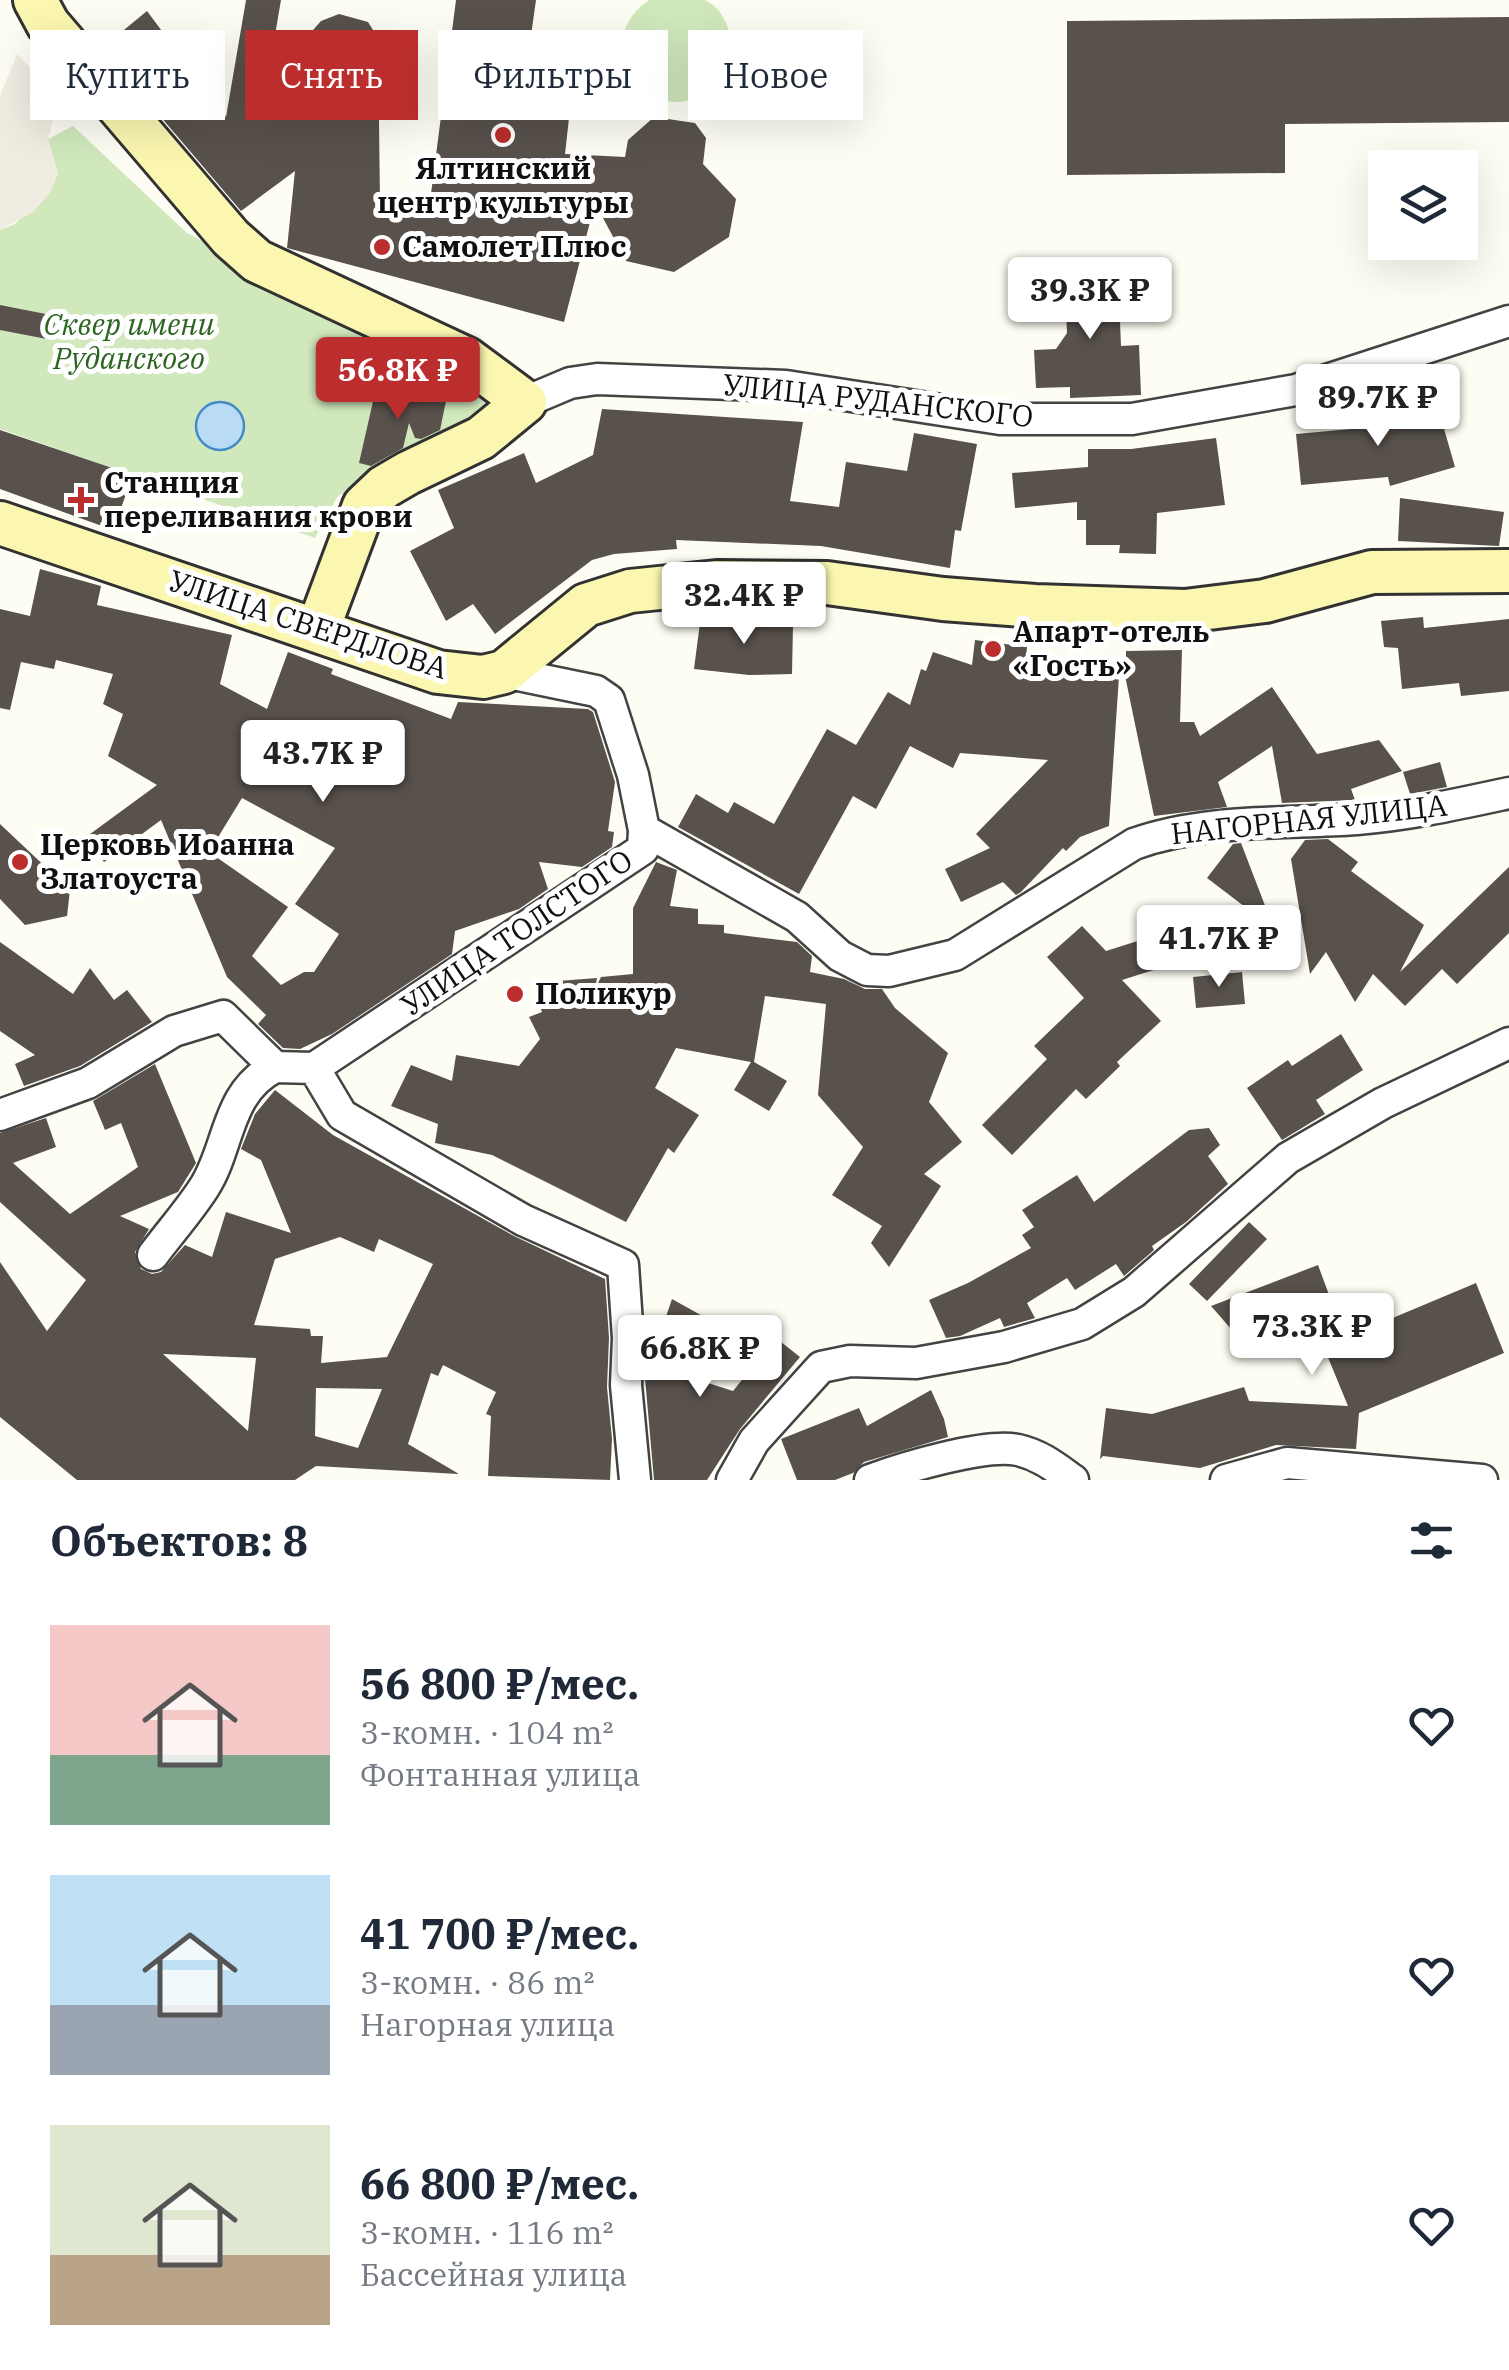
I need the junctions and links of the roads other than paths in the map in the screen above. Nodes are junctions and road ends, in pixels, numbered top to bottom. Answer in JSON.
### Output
{"nodes":[{"id":1,"x":35,"y":0,"type":"edge"},
{"id":2,"x":1509,"y":321,"type":"edge"},
{"id":3,"x":525,"y":402,"type":"junction"},
{"id":4,"x":0,"y":523,"type":"edge"},
{"id":5,"x":1509,"y":571,"type":"edge"},
{"id":6,"x":318,"y":629,"type":"junction"},
{"id":7,"x":504,"y":672,"type":"junction"},
{"id":8,"x":1509,"y":793,"type":"edge"},
{"id":9,"x":644,"y":830,"type":"junction"},
{"id":10,"x":1509,"y":1043,"type":"edge"},
{"id":11,"x":276,"y":1067,"type":"junction"},
{"id":12,"x":314,"y":1068,"type":"junction"},
{"id":13,"x":0,"y":1116,"type":"edge"},
{"id":14,"x":152,"y":1255,"type":"dead end"},
{"id":15,"x":635,"y":1480,"type":"edge"},
{"id":16,"x":732,"y":1480,"type":"edge"},
{"id":17,"x":870,"y":1480,"type":"edge"},
{"id":18,"x":1073,"y":1480,"type":"edge"},
{"id":19,"x":1226,"y":1480,"type":"edge"},
{"id":20,"x":1482,"y":1480,"type":"edge"}],
"edges":[{"from":1,"to":3,"type":"main road"},
{"from":2,"to":3,"type":"street","name":"УЛИЦА РУДАНСКОГО"},
{"from":3,"to":6,"type":"main road"},
{"from":4,"to":6,"type":"main road","name":"УЛИЦА СВЕРДЛОВА"},
{"from":5,"to":7,"type":"main road"},
{"from":6,"to":7,"type":"main road","name":"УЛИЦА СВЕРДЛОВА"},
{"from":7,"to":9,"type":"street","name":"УЛИЦА ТОЛСТОГО"},
{"from":8,"to":9,"type":"street","name":"НАГОРНАЯ УЛИЦА"},
{"from":9,"to":12,"type":"street","name":"УЛИЦА ТОЛСТОГО"},
{"from":10,"to":16,"type":"street"},
{"from":11,"to":12,"type":"street"},
{"from":11,"to":13,"type":"street"},
{"from":11,"to":14,"type":"street"},
{"from":12,"to":15,"type":"street"},
{"from":17,"to":18,"type":"street"},
{"from":19,"to":20,"type":"street"}]}
